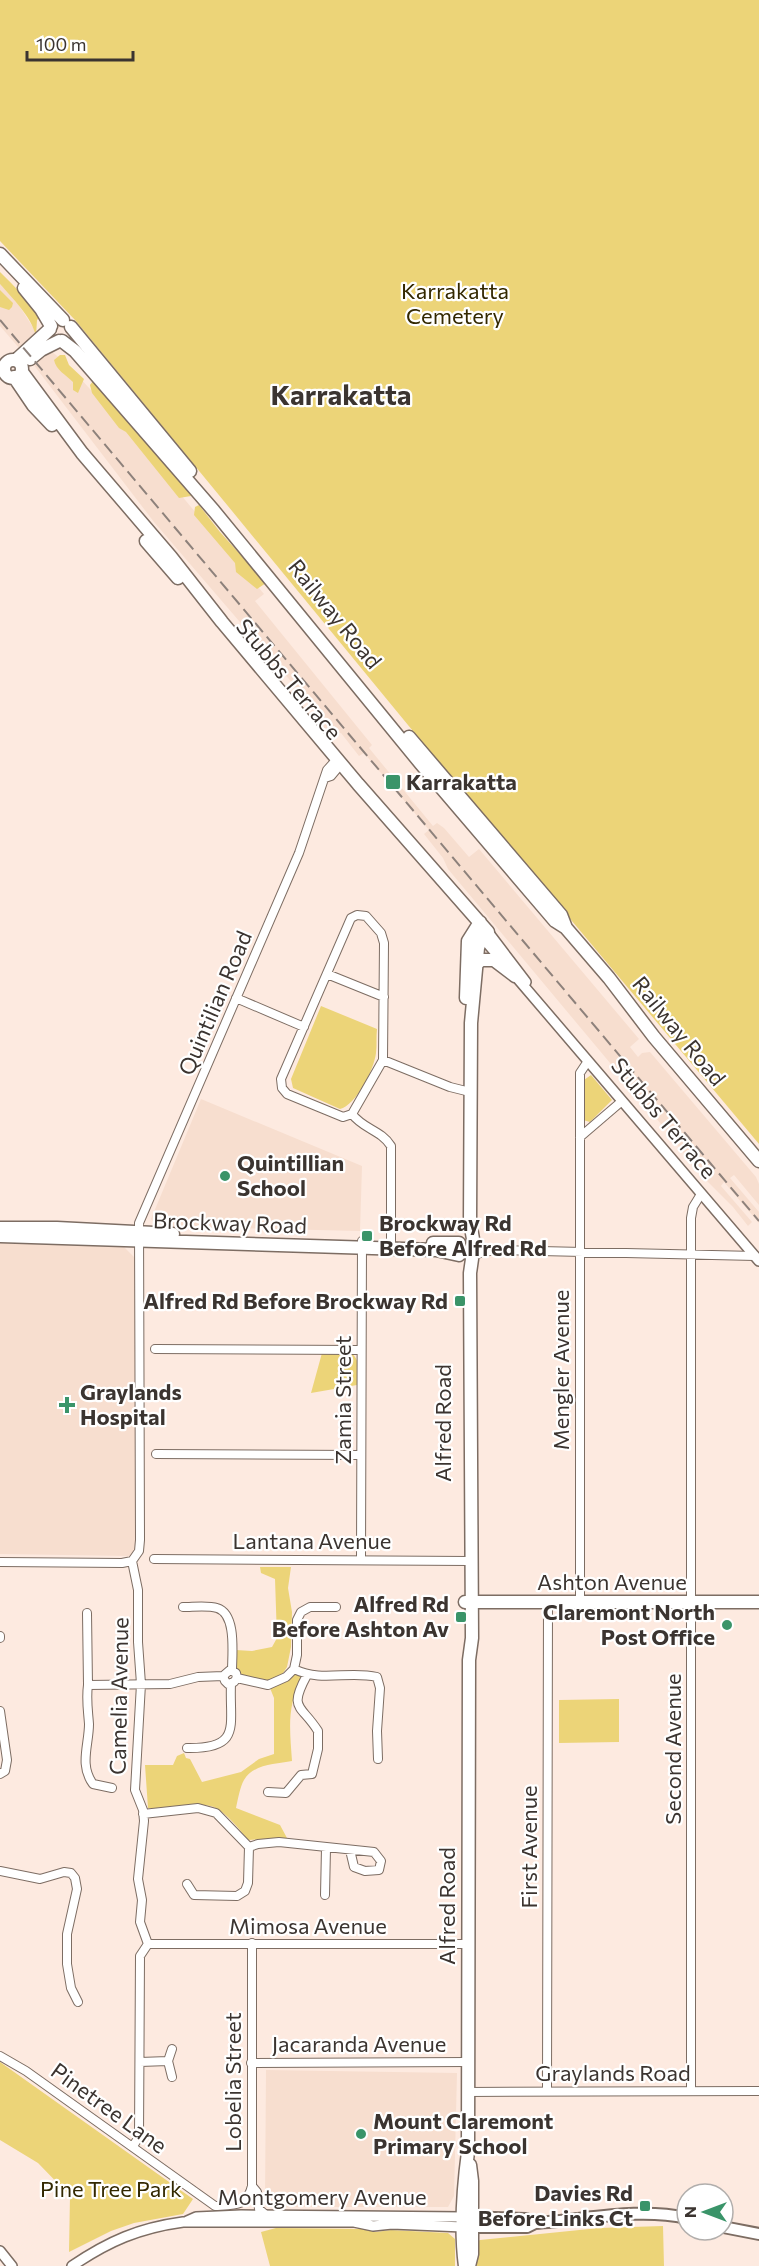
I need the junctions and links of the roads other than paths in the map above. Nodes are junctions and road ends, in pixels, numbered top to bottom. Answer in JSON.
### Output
{"nodes":[{"id":1,"x":0,"y":254,"type":"edge"},
{"id":2,"x":0,"y":262,"type":"edge"},
{"id":3,"x":67,"y":323,"type":"junction"},
{"id":4,"x":51,"y":328,"type":"junction"},
{"id":5,"x":60,"y":341,"type":"junction"},
{"id":6,"x":0,"y":353,"type":"edge"},
{"id":7,"x":13,"y":367,"type":"edge"},
{"id":8,"x":337,"y":764,"type":"junction"},
{"id":9,"x":566,"y":928,"type":"junction"},
{"id":10,"x":481,"y":930,"type":"junction"},
{"id":11,"x":476,"y":965,"type":"junction"},
{"id":12,"x":327,"y":974,"type":"junction"},
{"id":13,"x":515,"y":976,"type":"junction"},
{"id":14,"x":384,"y":997,"type":"junction"},
{"id":15,"x":236,"y":998,"type":"junction"},
{"id":16,"x":538,"y":1001,"type":"junction"},
{"id":17,"x":304,"y":1027,"type":"junction"},
{"id":18,"x":383,"y":1060,"type":"junction"},
{"id":19,"x":588,"y":1061,"type":"junction"},
{"id":20,"x":467,"y":1092,"type":"junction"},
{"id":21,"x":622,"y":1101,"type":"junction"},
{"id":22,"x":352,"y":1114,"type":"junction"},
{"id":23,"x":580,"y":1137,"type":"junction"},
{"id":24,"x":759,"y":1161,"type":"edge"},
{"id":25,"x":701,"y":1194,"type":"junction"},
{"id":26,"x":0,"y":1228,"type":"edge"},
{"id":27,"x":0,"y":1236,"type":"edge"},
{"id":28,"x":138,"y":1237,"type":"junction"},
{"id":29,"x":362,"y":1244,"type":"junction"},
{"id":30,"x":392,"y":1246,"type":"junction"},
{"id":31,"x":466,"y":1249,"type":"junction"},
{"id":32,"x":579,"y":1251,"type":"junction"},
{"id":33,"x":692,"y":1254,"type":"junction"},
{"id":34,"x":757,"y":1259,"type":"edge"},
{"id":35,"x":155,"y":1349,"type":"dead end"},
{"id":36,"x":360,"y":1350,"type":"junction"},
{"id":37,"x":156,"y":1454,"type":"dead end"},
{"id":38,"x":360,"y":1455,"type":"junction"},
{"id":39,"x":154,"y":1559,"type":"dead end"},
{"id":40,"x":361,"y":1559,"type":"junction"},
{"id":41,"x":132,"y":1560,"type":"junction"},
{"id":42,"x":467,"y":1561,"type":"junction"},
{"id":43,"x":0,"y":1562,"type":"edge"},
{"id":44,"x":468,"y":1602,"type":"junction"},
{"id":45,"x":759,"y":1602,"type":"edge"},
{"id":46,"x":548,"y":1603,"type":"junction"},
{"id":47,"x":580,"y":1603,"type":"junction"},
{"id":48,"x":691,"y":1603,"type":"junction"},
{"id":49,"x":183,"y":1607,"type":"dead end"},
{"id":50,"x":336,"y":1607,"type":"dead end"},
{"id":51,"x":87,"y":1613,"type":"dead end"},
{"id":52,"x":294,"y":1669,"type":"junction"},
{"id":53,"x":307,"y":1675,"type":"junction"},
{"id":54,"x":233,"y":1678,"type":"junction"},
{"id":55,"x":141,"y":1684,"type":"junction"},
{"id":56,"x":88,"y":1686,"type":"junction"},
{"id":57,"x":0,"y":1711,"type":"edge"},
{"id":58,"x":187,"y":1748,"type":"dead end"},
{"id":59,"x":378,"y":1759,"type":"dead end"},
{"id":60,"x":0,"y":1774,"type":"edge"},
{"id":61,"x":112,"y":1788,"type":"dead end"},
{"id":62,"x":267,"y":1792,"type":"dead end"},
{"id":63,"x":143,"y":1814,"type":"junction"},
{"id":64,"x":249,"y":1847,"type":"junction"},
{"id":65,"x":326,"y":1848,"type":"junction"},
{"id":66,"x":350,"y":1850,"type":"dead end"},
{"id":67,"x":0,"y":1871,"type":"edge"},
{"id":68,"x":187,"y":1884,"type":"dead end"},
{"id":69,"x":325,"y":1895,"type":"dead end"},
{"id":70,"x":252,"y":1943,"type":"junction"},
{"id":71,"x":148,"y":1944,"type":"junction"},
{"id":72,"x":468,"y":1944,"type":"junction"},
{"id":73,"x":78,"y":2002,"type":"dead end"},
{"id":74,"x":172,"y":2049,"type":"dead end"},
{"id":75,"x":0,"y":2056,"type":"edge"},
{"id":76,"x":168,"y":2061,"type":"junction"},
{"id":77,"x":140,"y":2062,"type":"junction"},
{"id":78,"x":468,"y":2062,"type":"junction"},
{"id":79,"x":251,"y":2063,"type":"junction"},
{"id":80,"x":172,"y":2078,"type":"dead end"},
{"id":81,"x":547,"y":2091,"type":"junction"},
{"id":82,"x":691,"y":2091,"type":"junction"},
{"id":83,"x":759,"y":2091,"type":"edge"},
{"id":84,"x":467,"y":2092,"type":"junction"},
{"id":85,"x":133,"y":2146,"type":"junction"},
{"id":86,"x":252,"y":2186,"type":"junction"},
{"id":87,"x":675,"y":2216,"type":"edge"},
{"id":88,"x":271,"y":2217,"type":"junction"},
{"id":89,"x":467,"y":2222,"type":"junction"},
{"id":90,"x":735,"y":2229,"type":"edge"},
{"id":91,"x":759,"y":2234,"type":"edge"},
{"id":92,"x":0,"y":2251,"type":"edge"},
{"id":93,"x":12,"y":2266,"type":"edge"},
{"id":94,"x":72,"y":2266,"type":"edge"},
{"id":95,"x":465,"y":2266,"type":"edge"},
{"id":96,"x":469,"y":2266,"type":"edge"}],
"edges":[{"from":1,"to":3,"type":"main road","name":"Railway Road"},
{"from":2,"to":4,"type":"main road"},
{"from":3,"to":4,"type":"main road"},
{"from":3,"to":5,"type":"main road"},
{"from":3,"to":9,"type":"main road","name":"Railway Road"},
{"from":4,"to":5,"type":"main road"},
{"from":4,"to":7,"type":"main road"},
{"from":5,"to":7,"type":"main road"},
{"from":5,"to":9,"type":"main road","name":"Railway Road"},
{"from":6,"to":7,"type":"main road","name":"Stubbs Terrace"},
{"from":7,"to":8,"type":"main road","name":"Stubbs Terrace"},
{"from":8,"to":10,"type":"main road","name":"Stubbs Terrace"},
{"from":8,"to":15,"type":"street","name":"Quintilian Road"},
{"from":9,"to":24,"type":"main road","name":"Railway Road"},
{"from":10,"to":11,"type":"main road","name":"Alfred Road"},
{"from":10,"to":13,"type":"street","name":"Stubbs Terrace"},
{"from":10,"to":16,"type":"street","name":"Stubbs Terrace"},
{"from":10,"to":20,"type":"main road","name":"Alfred Road"},
{"from":11,"to":13,"type":"main road"},
{"from":11,"to":20,"type":"main road","name":"Alfred Road"},
{"from":12,"to":14,"type":"street"},
{"from":12,"to":14,"type":"street"},
{"from":12,"to":17,"type":"street"},
{"from":13,"to":16,"type":"street","name":"Stubbs Terrace"},
{"from":14,"to":18,"type":"street"},
{"from":15,"to":17,"type":"street"},
{"from":15,"to":28,"type":"street","name":"Quintilian Road"},
{"from":16,"to":19,"type":"street","name":"Stubbs Terrace"},
{"from":17,"to":22,"type":"street"},
{"from":18,"to":20,"type":"street"},
{"from":18,"to":22,"type":"street"},
{"from":19,"to":21,"type":"street","name":"Stubbs Terrace"},
{"from":19,"to":23,"type":"street","name":"Mengler Avenue"},
{"from":20,"to":31,"type":"main road","name":"Alfred Road"},
{"from":21,"to":23,"type":"street"},
{"from":21,"to":25,"type":"street","name":"Stubbs Terrace"},
{"from":22,"to":30,"type":"street"},
{"from":23,"to":32,"type":"street","name":"Mengler Avenue"},
{"from":25,"to":33,"type":"street","name":"Second Avenue"},
{"from":25,"to":34,"type":"street","name":"Stubbs Terrace"},
{"from":26,"to":28,"type":"main road","name":"Brockway Road"},
{"from":27,"to":28,"type":"main road","name":"Brockway Road"},
{"from":28,"to":29,"type":"main road","name":"Brockway Road"},
{"from":28,"to":41,"type":"street","name":"Camelia Avenue"},
{"from":29,"to":30,"type":"main road","name":"Brockway Road"},
{"from":29,"to":36,"type":"street","name":"Zamia Street"},
{"from":30,"to":31,"type":"main road","name":"Brockway Road"},
{"from":31,"to":32,"type":"street","name":"Brockway Road"},
{"from":31,"to":42,"type":"main road","name":"Alfred Road"},
{"from":32,"to":33,"type":"street","name":"Brockway Road"},
{"from":32,"to":47,"type":"street","name":"Mengler Avenue"},
{"from":33,"to":34,"type":"street","name":"Brockway Road"},
{"from":33,"to":48,"type":"street","name":"Second Avenue"},
{"from":35,"to":36,"type":"street"},
{"from":36,"to":38,"type":"street","name":"Zamia Street"},
{"from":37,"to":38,"type":"street"},
{"from":38,"to":40,"type":"street","name":"Zamia Street"},
{"from":39,"to":40,"type":"street","name":"Lantana Avenue"},
{"from":40,"to":42,"type":"street","name":"Lantana Avenue"},
{"from":41,"to":43,"type":"street"},
{"from":41,"to":55,"type":"street","name":"Camelia Avenue"},
{"from":42,"to":44,"type":"main road","name":"Alfred Road"},
{"from":44,"to":46,"type":"main road","name":"Ashton Avenue"},
{"from":44,"to":72,"type":"main road","name":"Alfred Road"},
{"from":45,"to":48,"type":"main road","name":"Ashton Avenue"},
{"from":46,"to":47,"type":"main road","name":"Ashton Avenue"},
{"from":46,"to":81,"type":"street","name":"First Avenue"},
{"from":47,"to":48,"type":"main road","name":"Ashton Avenue"},
{"from":48,"to":82,"type":"street","name":"Second Avenue"},
{"from":49,"to":54,"type":"street"},
{"from":50,"to":52,"type":"street"},
{"from":51,"to":56,"type":"street"},
{"from":52,"to":53,"type":"street"},
{"from":52,"to":54,"type":"street"},
{"from":53,"to":59,"type":"street"},
{"from":53,"to":62,"type":"street"},
{"from":54,"to":55,"type":"street"},
{"from":54,"to":58,"type":"street"},
{"from":55,"to":56,"type":"street"},
{"from":55,"to":63,"type":"street","name":"Camelia Avenue"},
{"from":56,"to":61,"type":"street"},
{"from":57,"to":60,"type":"street"},
{"from":63,"to":64,"type":"street"},
{"from":63,"to":71,"type":"street","name":"Camelia Avenue"},
{"from":64,"to":65,"type":"street"},
{"from":64,"to":68,"type":"street"},
{"from":65,"to":66,"type":"street"},
{"from":65,"to":69,"type":"street"},
{"from":67,"to":73,"type":"street"},
{"from":70,"to":71,"type":"street","name":"Mimosa Avenue"},
{"from":70,"to":72,"type":"street","name":"Mimosa Avenue"},
{"from":70,"to":79,"type":"street","name":"Lobelia Street"},
{"from":71,"to":77,"type":"street"},
{"from":72,"to":78,"type":"main road","name":"Alfred Road"},
{"from":74,"to":76,"type":"street"},
{"from":75,"to":85,"type":"street","name":"Pinetree Lane"},
{"from":76,"to":77,"type":"street"},
{"from":76,"to":80,"type":"street"},
{"from":77,"to":85,"type":"street"},
{"from":78,"to":79,"type":"street","name":"Jacaranda Avenue"},
{"from":78,"to":84,"type":"main road","name":"Alfred Road"},
{"from":79,"to":86,"type":"street","name":"Lobelia Street"},
{"from":81,"to":82,"type":"street","name":"Graylands Road"},
{"from":81,"to":84,"type":"street","name":"Graylands Road"},
{"from":82,"to":83,"type":"street","name":"Graylands Road"},
{"from":84,"to":89,"type":"main road","name":"Alfred Road"},
{"from":85,"to":86,"type":"street","name":"Pinetree Lane"},
{"from":86,"to":88,"type":"street","name":"Lobelia Street"},
{"from":87,"to":89,"type":"main road"},
{"from":88,"to":89,"type":"street","name":"Montgomery Avenue"},
{"from":88,"to":94,"type":"street","name":"Montgomery Avenue"},
{"from":89,"to":95,"type":"main road","name":"Alfred Road"},
{"from":89,"to":96,"type":"main road","name":"Alfred Road"},
{"from":90,"to":91,"type":"main road"},
{"from":92,"to":93,"type":"street"}]}
